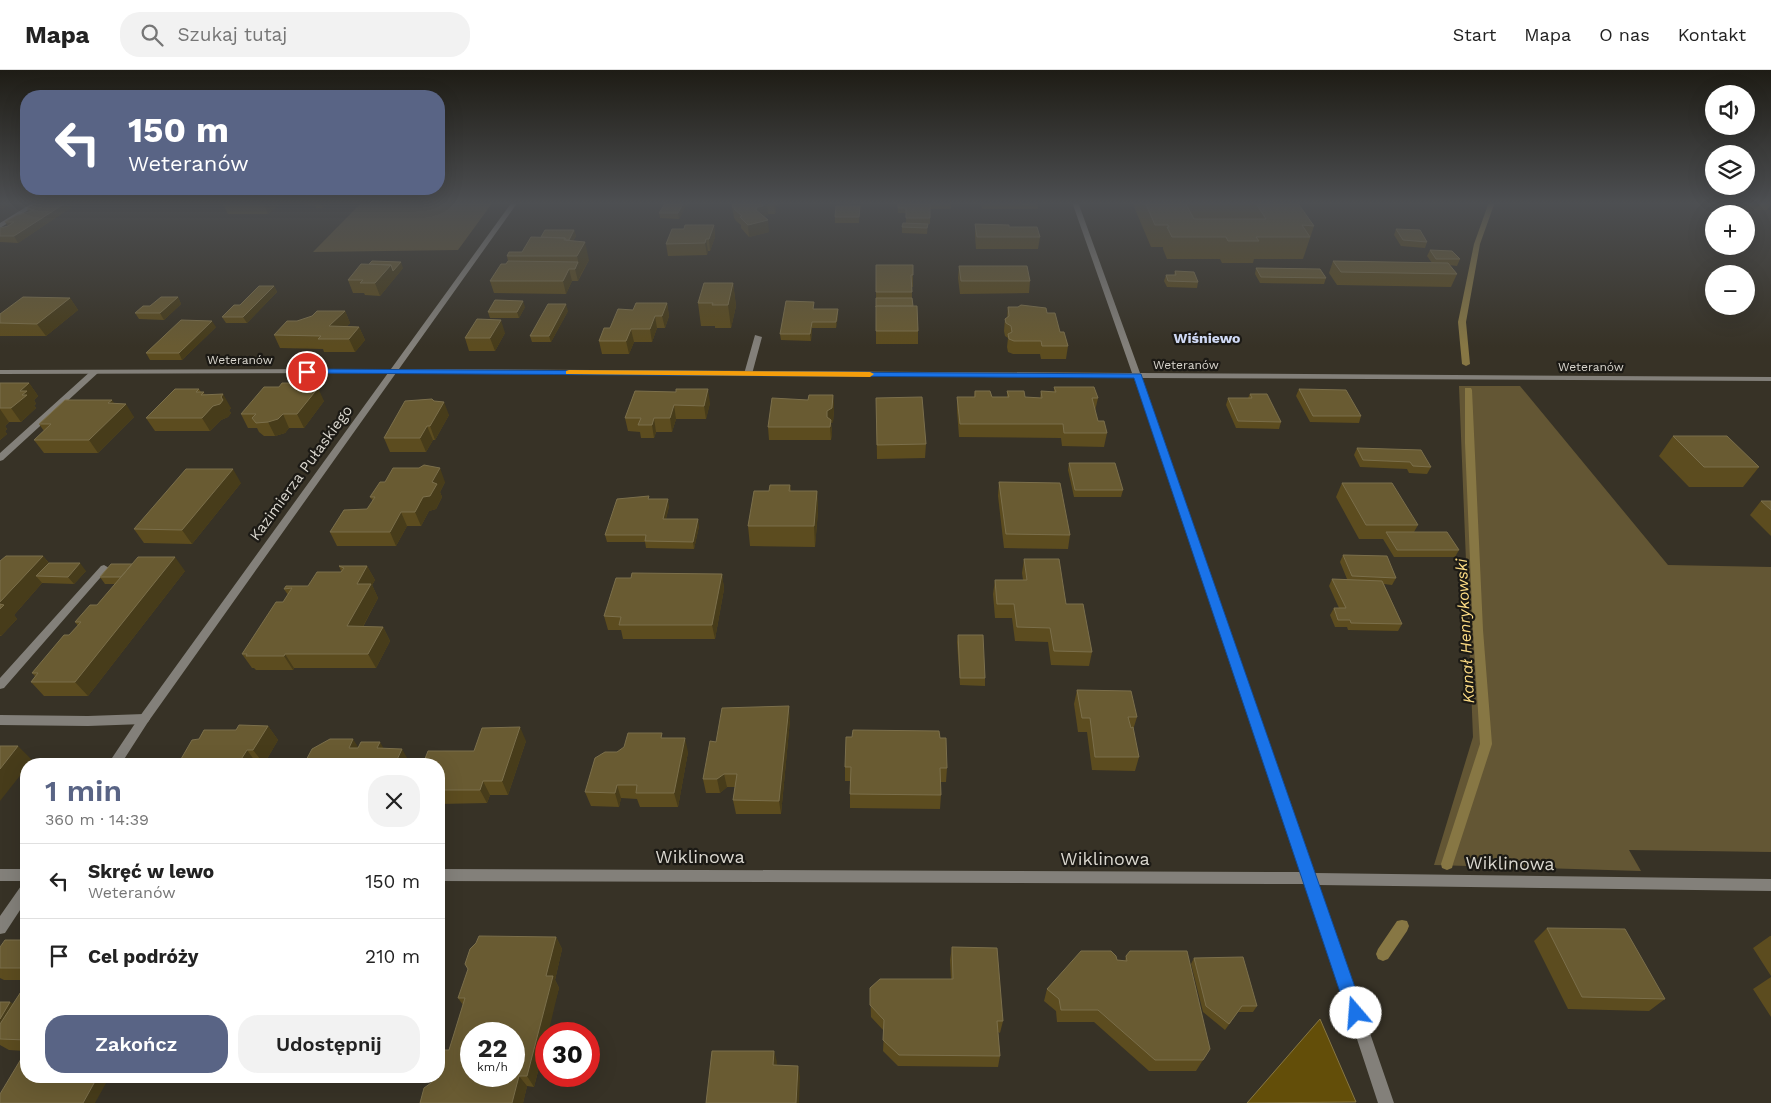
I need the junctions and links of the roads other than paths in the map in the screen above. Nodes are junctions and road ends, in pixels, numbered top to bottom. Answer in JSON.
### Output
{"nodes":[{"id":1,"x":481,"y":250,"type":"edge"},
{"id":2,"x":1092,"y":250,"type":"edge"},
{"id":3,"x":758,"y":337,"type":"dead end"},
{"id":4,"x":0,"y":372,"type":"edge"},
{"id":5,"x":95,"y":372,"type":"junction"},
{"id":6,"x":394,"y":372,"type":"junction"},
{"id":7,"x":748,"y":374,"type":"junction"},
{"id":8,"x":1138,"y":376,"type":"junction"},
{"id":9,"x":1771,"y":379,"type":"edge"},
{"id":10,"x":0,"y":458,"type":"edge"},
{"id":11,"x":104,"y":568,"type":"dead end"},
{"id":12,"x":0,"y":685,"type":"edge"},
{"id":13,"x":144,"y":719,"type":"junction"},
{"id":14,"x":0,"y":720,"type":"edge"},
{"id":15,"x":118,"y":758,"type":"edge"},
{"id":16,"x":0,"y":875,"type":"edge"},
{"id":17,"x":445,"y":875,"type":"edge"},
{"id":18,"x":20,"y":876,"type":"edge"},
{"id":19,"x":1312,"y":879,"type":"junction"},
{"id":20,"x":1771,"y":885,"type":"edge"},
{"id":21,"x":20,"y":899,"type":"edge"},
{"id":22,"x":0,"y":928,"type":"edge"},
{"id":23,"x":1386,"y":1103,"type":"edge"}],
"edges":[{"from":1,"to":6,"type":"street","name":"Kazimierza Pułaskiego"},
{"from":2,"to":8,"type":"street"},
{"from":3,"to":7,"type":"street"},
{"from":4,"to":5,"type":"street","name":"Weteranów"},
{"from":5,"to":6,"type":"street","name":"Weteranów"},
{"from":5,"to":10,"type":"street"},
{"from":6,"to":7,"type":"street","name":"Weteranów"},
{"from":6,"to":13,"type":"street","name":"Kazimierza Pułaskiego"},
{"from":7,"to":8,"type":"street","name":"Weteranów"},
{"from":8,"to":9,"type":"street","name":"Weteranów"},
{"from":8,"to":19,"type":"street"},
{"from":11,"to":12,"type":"street"},
{"from":13,"to":14,"type":"street"},
{"from":13,"to":15,"type":"street","name":"Kazimierza Pułaskiego"},
{"from":16,"to":18,"type":"street"},
{"from":17,"to":19,"type":"street","name":"Wiklinowa"},
{"from":19,"to":20,"type":"street","name":"Wiklinowa"},
{"from":19,"to":23,"type":"street"},
{"from":21,"to":22,"type":"street"}]}
